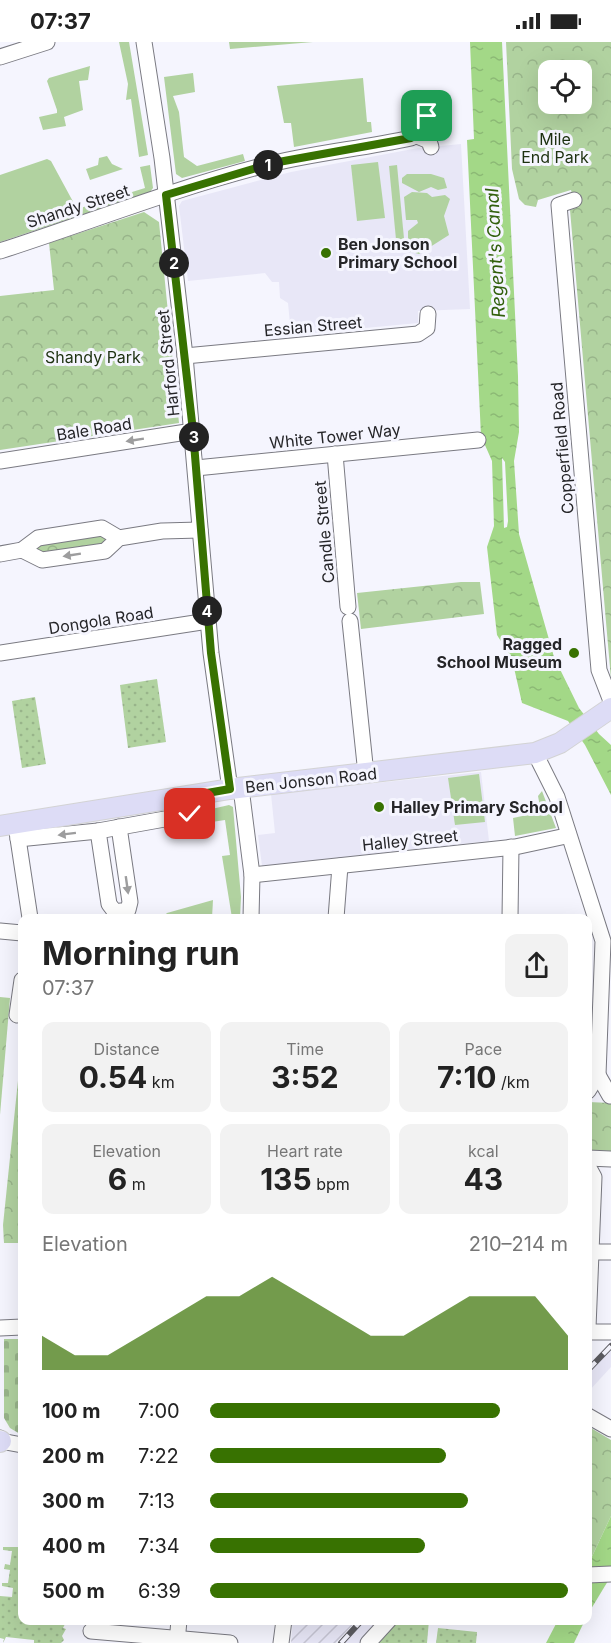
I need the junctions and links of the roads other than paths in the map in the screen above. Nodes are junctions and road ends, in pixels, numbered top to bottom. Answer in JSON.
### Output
{"nodes":[{"id":1,"x":47,"y":42,"type":"edge"},
{"id":2,"x":144,"y":42,"type":"edge"},
{"id":3,"x":0,"y":57,"type":"edge"},
{"id":4,"x":427,"y":116,"type":"dead end"},
{"id":5,"x":417,"y":136,"type":"junction"},
{"id":6,"x":431,"y":147,"type":"dead end"},
{"id":7,"x":166,"y":195,"type":"junction"},
{"id":8,"x":574,"y":200,"type":"dead end"},
{"id":9,"x":0,"y":251,"type":"edge"},
{"id":10,"x":428,"y":314,"type":"dead end"},
{"id":11,"x":185,"y":356,"type":"junction"},
{"id":12,"x":193,"y":431,"type":"junction"},
{"id":13,"x":478,"y":440,"type":"dead end"},
{"id":14,"x":335,"y":454,"type":"junction"},
{"id":15,"x":0,"y":461,"type":"edge"},
{"id":16,"x":196,"y":468,"type":"junction"},
{"id":17,"x":200,"y":530,"type":"junction"},
{"id":18,"x":120,"y":538,"type":"junction"},
{"id":19,"x":22,"y":550,"type":"junction"},
{"id":20,"x":0,"y":554,"type":"edge"},
{"id":21,"x":208,"y":621,"type":"junction"},
{"id":22,"x":0,"y":653,"type":"edge"},
{"id":23,"x":611,"y":701,"type":"edge"},
{"id":24,"x":605,"y":712,"type":"edge"},
{"id":25,"x":535,"y":753,"type":"junction"},
{"id":26,"x":366,"y":774,"type":"junction"},
{"id":27,"x":236,"y":788,"type":"junction"},
{"id":28,"x":190,"y":796,"type":"junction"},
{"id":29,"x":119,"y":827,"type":"junction"},
{"id":30,"x":12,"y":830,"type":"edge"},
{"id":31,"x":98,"y":831,"type":"junction"},
{"id":32,"x":568,"y":833,"type":"junction"},
{"id":33,"x":512,"y":847,"type":"junction"},
{"id":34,"x":340,"y":866,"type":"junction"},
{"id":35,"x":252,"y":874,"type":"junction"},
{"id":36,"x":29,"y":914,"type":"edge"},
{"id":37,"x":251,"y":914,"type":"edge"},
{"id":38,"x":336,"y":914,"type":"edge"},
{"id":39,"x":510,"y":914,"type":"edge"},
{"id":40,"x":0,"y":931,"type":"edge"},
{"id":41,"x":18,"y":933,"type":"edge"},
{"id":42,"x":607,"y":941,"type":"edge"},
{"id":43,"x":18,"y":1008,"type":"edge"},
{"id":44,"x":17,"y":1015,"type":"dead end"},
{"id":45,"x":598,"y":1075,"type":"junction"},
{"id":46,"x":592,"y":1086,"type":"edge"},
{"id":47,"x":592,"y":1094,"type":"edge"},
{"id":48,"x":611,"y":1096,"type":"edge"},
{"id":49,"x":592,"y":1158,"type":"edge"},
{"id":50,"x":610,"y":1159,"type":"edge"},
{"id":51,"x":592,"y":1171,"type":"edge"},
{"id":52,"x":592,"y":1252,"type":"edge"},
{"id":53,"x":611,"y":1252,"type":"edge"},
{"id":54,"x":18,"y":1327,"type":"edge"},
{"id":55,"x":0,"y":1328,"type":"edge"},
{"id":56,"x":592,"y":1330,"type":"edge"},
{"id":57,"x":611,"y":1332,"type":"edge"},
{"id":58,"x":592,"y":1418,"type":"edge"},
{"id":59,"x":611,"y":1430,"type":"edge"},
{"id":60,"x":0,"y":1440,"type":"edge"},
{"id":61,"x":18,"y":1444,"type":"edge"},
{"id":62,"x":611,"y":1574,"type":"edge"},
{"id":63,"x":592,"y":1575,"type":"edge"},
{"id":64,"x":179,"y":1625,"type":"edge"},
{"id":65,"x":283,"y":1625,"type":"edge"},
{"id":66,"x":384,"y":1625,"type":"edge"},
{"id":67,"x":91,"y":1631,"type":"edge"},
{"id":68,"x":177,"y":1641,"type":"edge"},
{"id":69,"x":230,"y":1643,"type":"edge"},
{"id":70,"x":281,"y":1643,"type":"edge"},
{"id":71,"x":368,"y":1643,"type":"edge"}],
"edges":[{"from":1,"to":3,"type":"street"},
{"from":2,"to":7,"type":"street","name":"Harford Street"},
{"from":4,"to":5,"type":"street"},
{"from":5,"to":6,"type":"street"},
{"from":5,"to":7,"type":"street","name":"Shandy Street"},
{"from":7,"to":9,"type":"street","name":"Shandy Street"},
{"from":7,"to":11,"type":"street","name":"Harford Street"},
{"from":8,"to":23,"type":"street","name":"Copperfield Road"},
{"from":10,"to":11,"type":"street","name":"Essian Street"},
{"from":11,"to":12,"type":"street","name":"Harford Street"},
{"from":12,"to":15,"type":"street","name":"Bale Road","one_way":true},
{"from":12,"to":16,"type":"street","name":"Harford Street"},
{"from":13,"to":14,"type":"street","name":"White Tower Way"},
{"from":14,"to":16,"type":"street","name":"White Tower Way"},
{"from":14,"to":26,"type":"street","name":"Candle Street"},
{"from":16,"to":17,"type":"street","name":"Harford Street"},
{"from":17,"to":18,"type":"street"},
{"from":17,"to":21,"type":"street","name":"Harford Street"},
{"from":18,"to":19,"type":"street","one_way":true},
{"from":18,"to":19,"type":"street"},
{"from":19,"to":20,"type":"street"},
{"from":21,"to":22,"type":"street","name":"Dongola Road"},
{"from":21,"to":27,"type":"street","name":"Harford Street"},
{"from":24,"to":25,"type":"main road","name":"Ben Jonson Road"},
{"from":25,"to":26,"type":"main road","name":"Ben Jonson Road"},
{"from":25,"to":32,"type":"street"},
{"from":26,"to":27,"type":"main road","name":"Ben Jonson Road"},
{"from":27,"to":28,"type":"main road","name":"Ben Jonson Road"},
{"from":27,"to":35,"type":"street","name":"Harford Street"},
{"from":28,"to":29,"type":"street"},
{"from":28,"to":30,"type":"main road","name":"Ben Jonson Road"},
{"from":29,"to":31,"type":"street"},
{"from":29,"to":31,"type":"street","one_way":true},
{"from":31,"to":30,"type":"street","one_way":true},
{"from":30,"to":36,"type":"street"},
{"from":32,"to":33,"type":"street","name":"Halley Street"},
{"from":32,"to":42,"type":"street"},
{"from":33,"to":34,"type":"street","name":"Halley Street"},
{"from":33,"to":39,"type":"street"},
{"from":34,"to":35,"type":"street","name":"Halley Street"},
{"from":34,"to":38,"type":"street"},
{"from":35,"to":37,"type":"street","name":"Harford Street"},
{"from":40,"to":41,"type":"street"},
{"from":42,"to":45,"type":"street"},
{"from":43,"to":44,"type":"street"},
{"from":45,"to":46,"type":"street"},
{"from":45,"to":48,"type":"street"},
{"from":47,"to":48,"type":"street"},
{"from":49,"to":50,"type":"street"},
{"from":50,"to":51,"type":"street"},
{"from":52,"to":53,"type":"street"},
{"from":54,"to":55,"type":"street"},
{"from":56,"to":57,"type":"street"},
{"from":58,"to":59,"type":"street"},
{"from":60,"to":61,"type":"street"},
{"from":62,"to":63,"type":"street"},
{"from":64,"to":68,"type":"street"},
{"from":65,"to":70,"type":"street"},
{"from":66,"to":71,"type":"street"},
{"from":67,"to":68,"type":"street"},
{"from":68,"to":69,"type":"street"}]}
